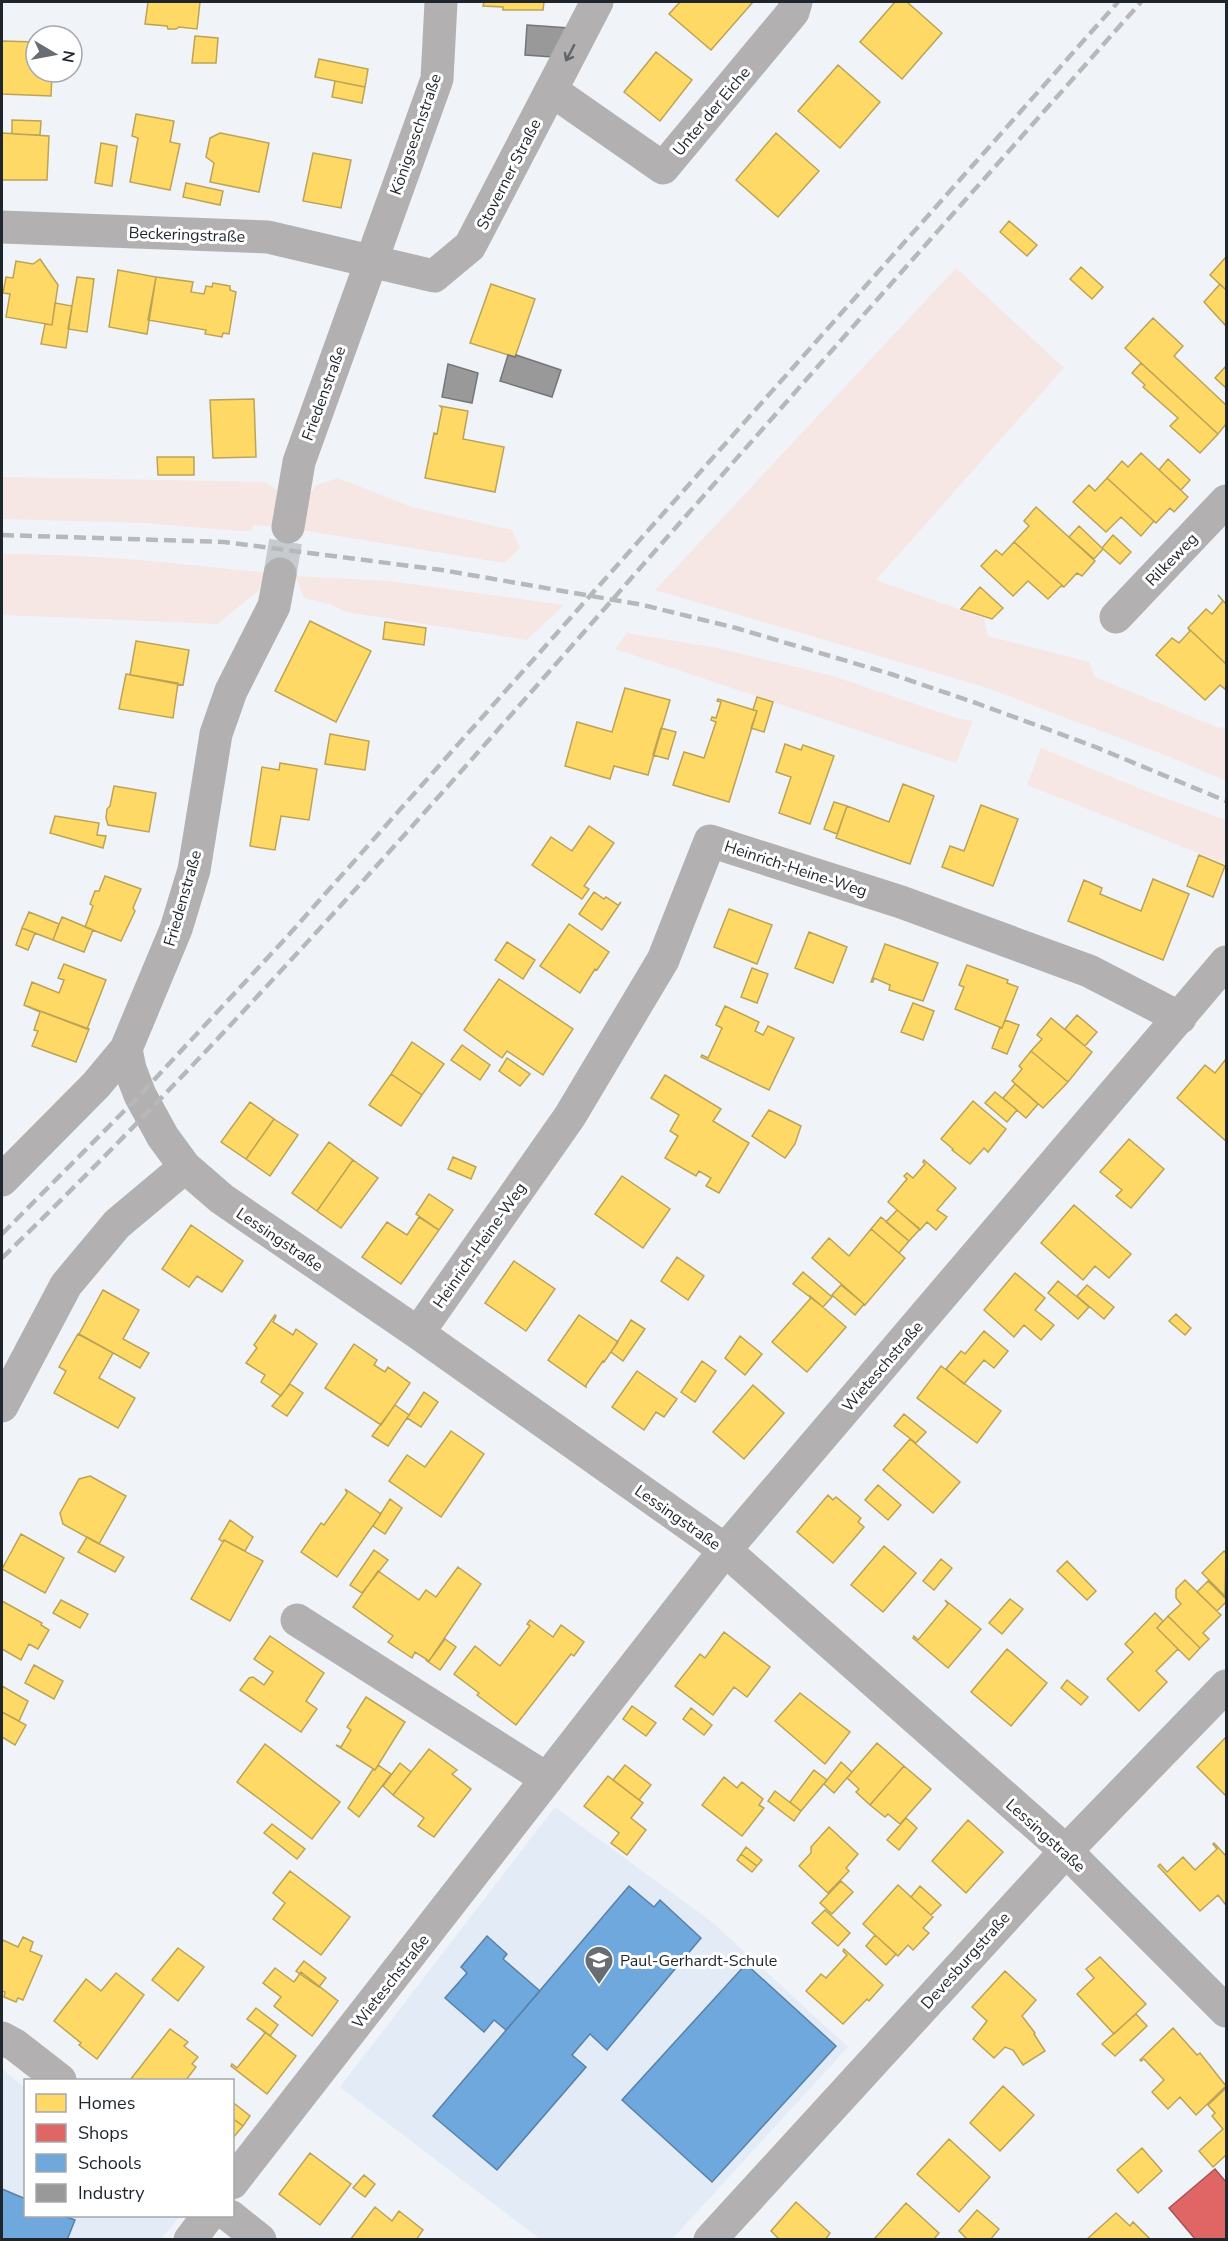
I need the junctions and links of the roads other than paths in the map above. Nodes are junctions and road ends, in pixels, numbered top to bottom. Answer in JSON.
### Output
{"nodes":[{"id":1,"x":441,"y":2,"type":"edge"},
{"id":2,"x":597,"y":2,"type":"edge"},
{"id":3,"x":796,"y":2,"type":"edge"},
{"id":4,"x":551,"y":90,"type":"junction"},
{"id":5,"x":2,"y":227,"type":"edge"},
{"id":6,"x":370,"y":262,"type":"junction"},
{"id":7,"x":1227,"y":501,"type":"edge"},
{"id":8,"x":288,"y":527,"type":"tunnel mouth"},
{"id":9,"x":280,"y":573,"type":"tunnel mouth"},
{"id":10,"x":1116,"y":617,"type":"dead end"},
{"id":11,"x":1227,"y":962,"type":"edge"},
{"id":12,"x":1180,"y":1018,"type":"junction"},
{"id":13,"x":126,"y":1049,"type":"junction"},
{"id":14,"x":185,"y":1167,"type":"junction"},
{"id":15,"x":2,"y":1180,"type":"edge"},
{"id":16,"x":418,"y":1333,"type":"junction"},
{"id":17,"x":2,"y":1406,"type":"edge"},
{"id":18,"x":725,"y":1550,"type":"junction"},
{"id":19,"x":297,"y":1620,"type":"dead end"},
{"id":20,"x":1227,"y":1686,"type":"edge"},
{"id":21,"x":547,"y":1779,"type":"junction"},
{"id":22,"x":1066,"y":1851,"type":"junction"},
{"id":23,"x":1227,"y":2011,"type":"edge"},
{"id":24,"x":2,"y":2038,"type":"edge"},
{"id":25,"x":59,"y":2079,"type":"edge"},
{"id":26,"x":234,"y":2180,"type":"edge"},
{"id":27,"x":207,"y":2217,"type":"edge"},
{"id":28,"x":231,"y":2217,"type":"edge"},
{"id":29,"x":190,"y":2240,"type":"edge"},
{"id":30,"x":260,"y":2240,"type":"edge"},
{"id":31,"x":710,"y":2240,"type":"edge"}],
"edges":[{"from":1,"to":6,"type":"street","name":"Königseschstraße"},
{"from":2,"to":4,"type":"street","name":"Stoverner Straße","one_way":true},
{"from":3,"to":4,"type":"street","name":"Unter der Eiche"},
{"from":4,"to":6,"type":"street","name":"Stoverner Straße"},
{"from":5,"to":6,"type":"street","name":"Beckeringstraße"},
{"from":6,"to":8,"type":"street","name":"Friedenstraße"},
{"from":7,"to":10,"type":"street","name":"Rilkeweg"},
{"from":9,"to":13,"type":"street","name":"Friedenstraße"},
{"from":11,"to":12,"type":"street","name":"Wieteschstraße"},
{"from":12,"to":16,"type":"street","name":"Heinrich-Heine-Weg"},
{"from":12,"to":18,"type":"street","name":"Wieteschstraße"},
{"from":13,"to":14,"type":"street","name":"Lessingstraße"},
{"from":13,"to":15,"type":"street","name":"Friedenstraße"},
{"from":14,"to":16,"type":"street","name":"Lessingstraße"},
{"from":14,"to":17,"type":"street"},
{"from":16,"to":18,"type":"street","name":"Lessingstraße"},
{"from":18,"to":21,"type":"street","name":"Wieteschstraße"},
{"from":18,"to":22,"type":"street","name":"Lessingstraße"},
{"from":19,"to":21,"type":"street"},
{"from":20,"to":22,"type":"street","name":"Devesburgstraße"},
{"from":21,"to":26,"type":"street","name":"Wieteschstraße"},
{"from":22,"to":23,"type":"street","name":"Lessingstraße"},
{"from":22,"to":31,"type":"street","name":"Devesburgstraße"},
{"from":24,"to":25,"type":"street"},
{"from":27,"to":29,"type":"street"},
{"from":28,"to":30,"type":"street"}]}
